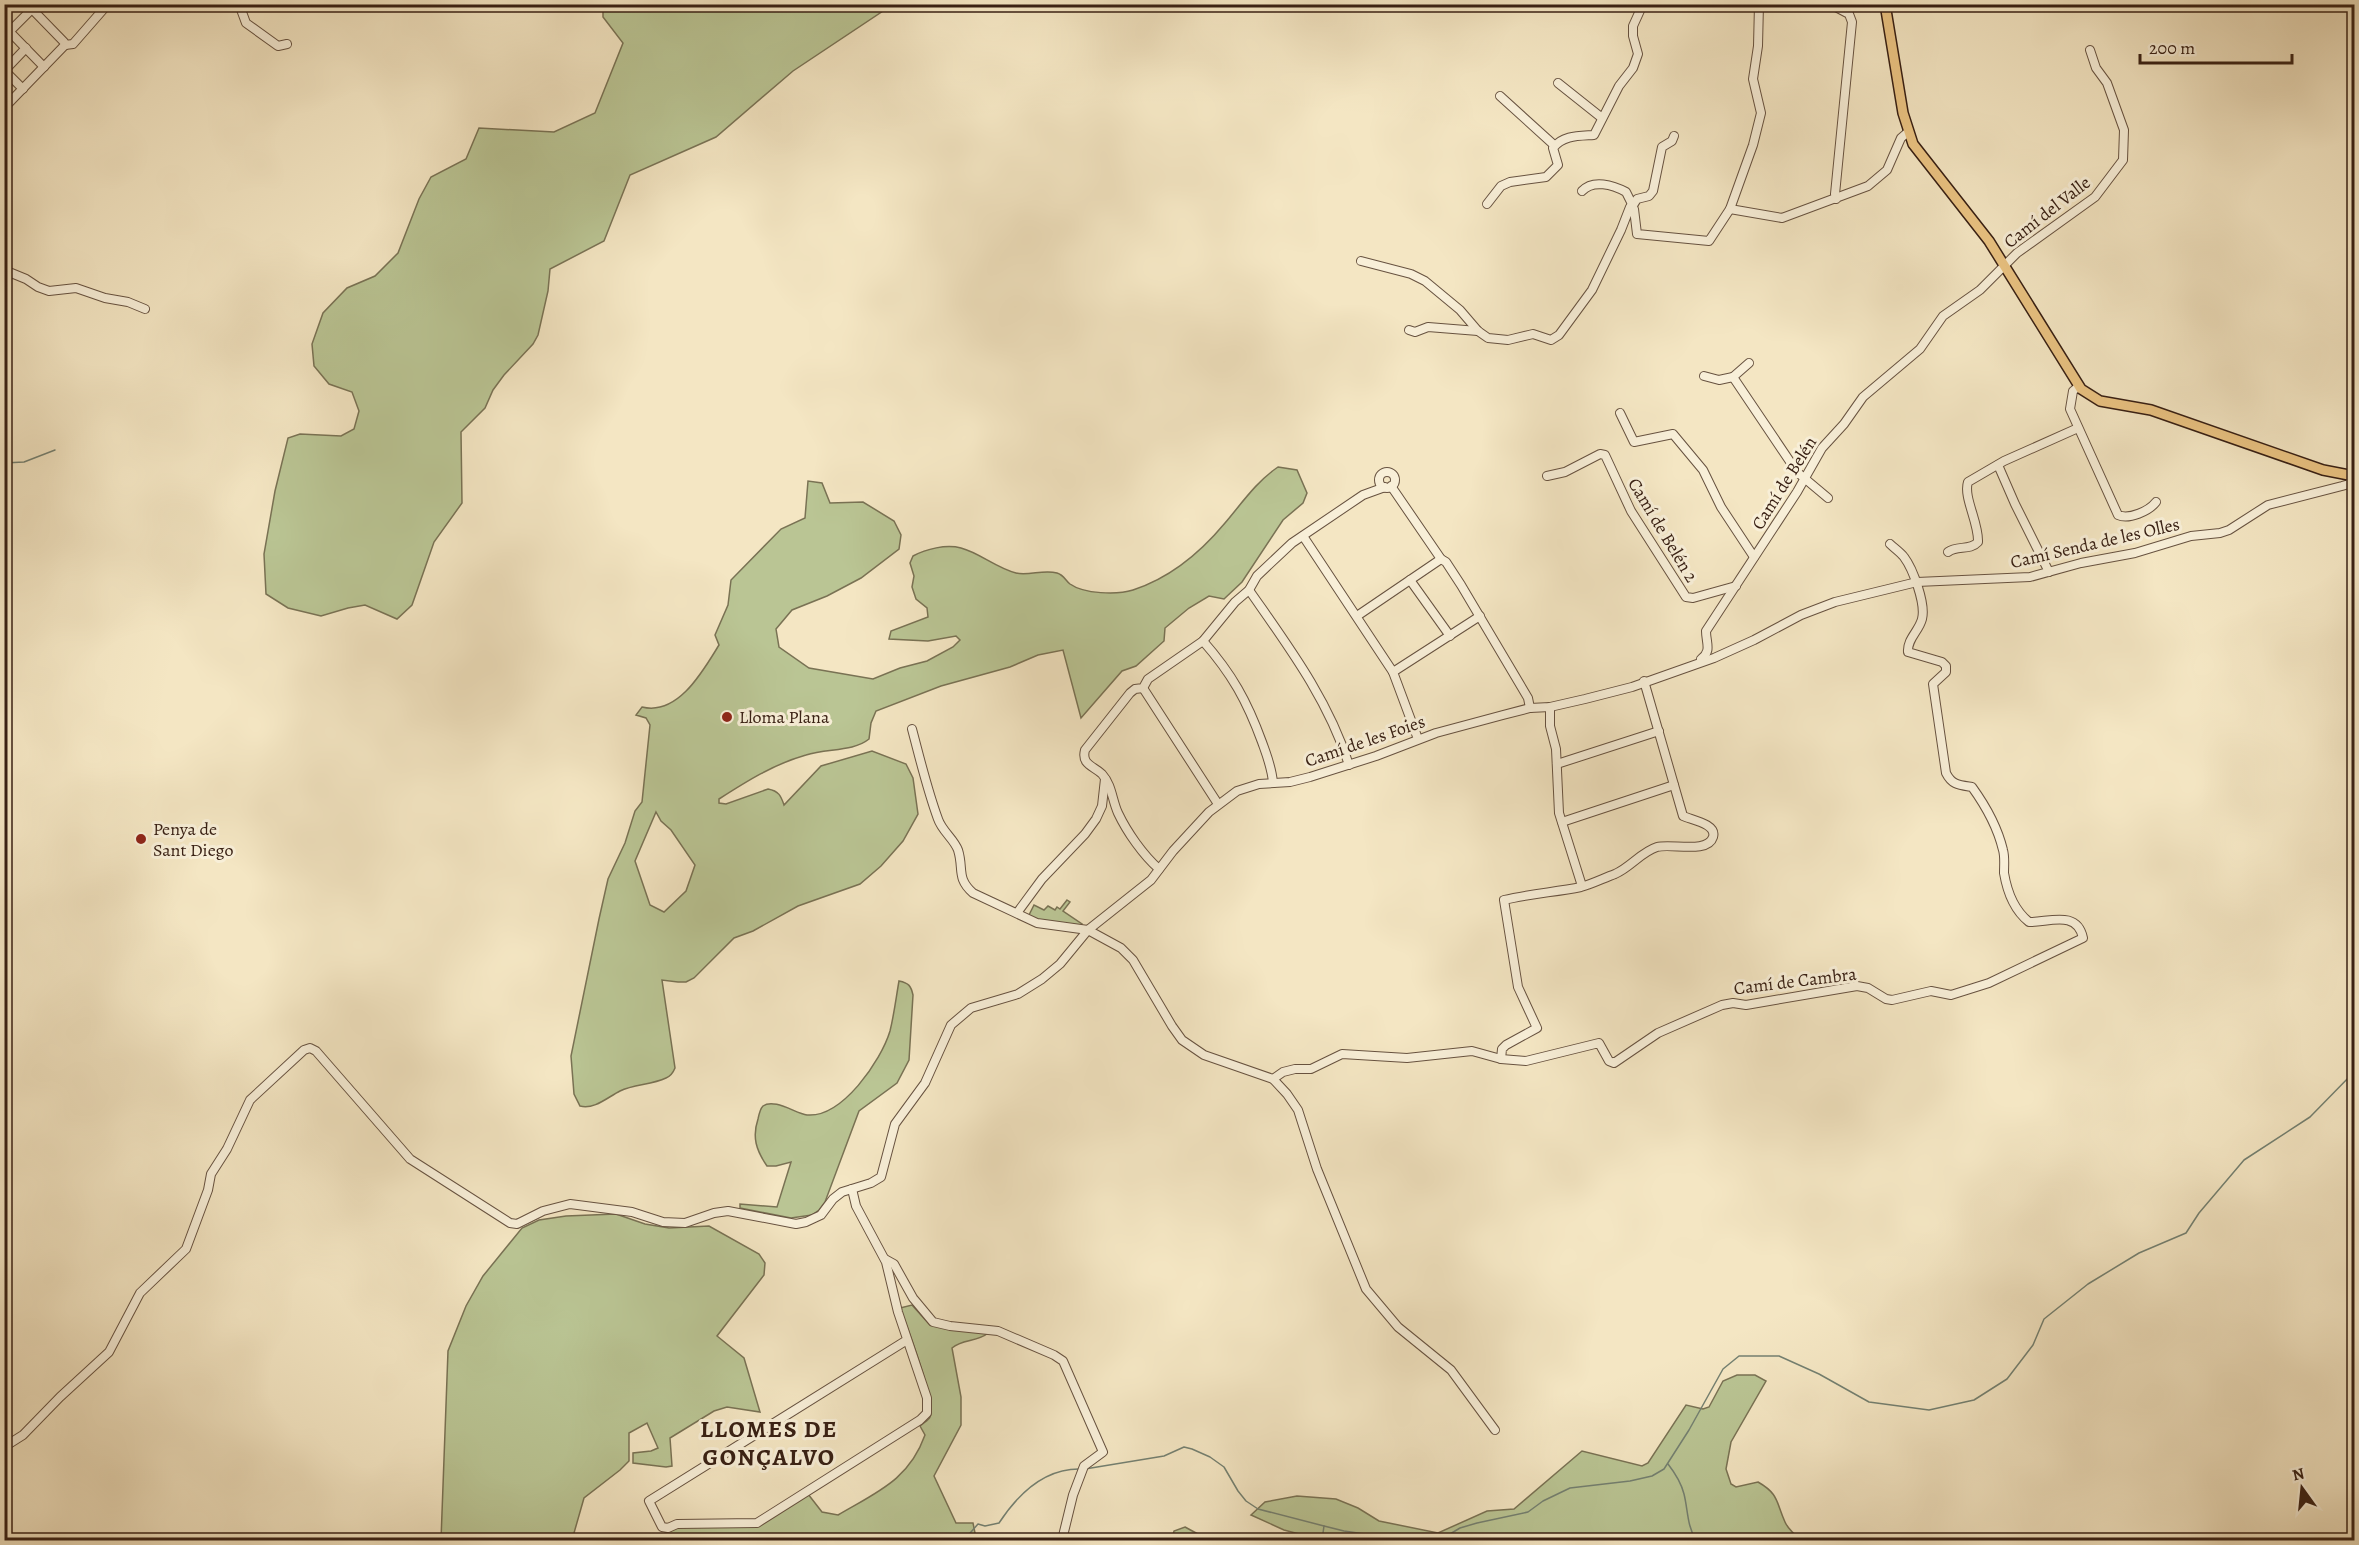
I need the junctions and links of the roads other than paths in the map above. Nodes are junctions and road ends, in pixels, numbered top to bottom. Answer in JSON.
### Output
{"nodes":[{"id":1,"x":108,"y":4,"type":"edge"},
{"id":2,"x":239,"y":4,"type":"edge"},
{"id":3,"x":1643,"y":4,"type":"edge"},
{"id":4,"x":1759,"y":4,"type":"edge"},
{"id":5,"x":1830,"y":4,"type":"edge"},
{"id":6,"x":1885,"y":4,"type":"edge"},
{"id":7,"x":30,"y":7,"type":"edge"},
{"id":8,"x":6,"y":32,"type":"edge"},
{"id":9,"x":287,"y":44,"type":"dead end"},
{"id":10,"x":65,"y":45,"type":"junction"},
{"id":11,"x":27,"y":48,"type":"junction"},
{"id":12,"x":2090,"y":50,"type":"dead end"},
{"id":13,"x":44,"y":67,"type":"junction"},
{"id":14,"x":5,"y":70,"type":"edge"},
{"id":15,"x":1558,"y":83,"type":"dead end"},
{"id":16,"x":23,"y":89,"type":"junction"},
{"id":17,"x":1500,"y":96,"type":"dead end"},
{"id":18,"x":4,"y":108,"type":"edge"},
{"id":19,"x":1602,"y":118,"type":"junction"},
{"id":20,"x":1908,"y":132,"type":"junction"},
{"id":21,"x":1674,"y":136,"type":"dead end"},
{"id":22,"x":1554,"y":145,"type":"junction"},
{"id":23,"x":1582,"y":191,"type":"dead end"},
{"id":24,"x":1836,"y":199,"type":"junction"},
{"id":25,"x":1487,"y":204,"type":"dead end"},
{"id":26,"x":1632,"y":206,"type":"junction"},
{"id":27,"x":1730,"y":209,"type":"junction"},
{"id":28,"x":1361,"y":261,"type":"dead end"},
{"id":29,"x":2005,"y":265,"type":"junction"},
{"id":30,"x":4,"y":270,"type":"edge"},
{"id":31,"x":145,"y":309,"type":"dead end"},
{"id":32,"x":1409,"y":330,"type":"dead end"},
{"id":33,"x":1478,"y":331,"type":"junction"},
{"id":34,"x":1749,"y":363,"type":"dead end"},
{"id":35,"x":1704,"y":376,"type":"dead end"},
{"id":36,"x":1733,"y":377,"type":"junction"},
{"id":37,"x":2079,"y":386,"type":"junction"},
{"id":38,"x":1620,"y":413,"type":"dead end"},
{"id":39,"x":2078,"y":428,"type":"junction"},
{"id":40,"x":1998,"y":465,"type":"junction"},
{"id":41,"x":1547,"y":476,"type":"dead end"},
{"id":42,"x":2354,"y":476,"type":"edge"},
{"id":43,"x":1379,"y":477,"type":"junction"},
{"id":44,"x":1804,"y":480,"type":"junction"},
{"id":45,"x":1388,"y":487,"type":"junction"},
{"id":46,"x":1363,"y":495,"type":"junction"},
{"id":47,"x":1828,"y":498,"type":"dead end"},
{"id":48,"x":2156,"y":502,"type":"dead end"},
{"id":49,"x":1303,"y":536,"type":"junction"},
{"id":50,"x":1890,"y":544,"type":"dead end"},
{"id":51,"x":1948,"y":552,"type":"dead end"},
{"id":52,"x":1754,"y":557,"type":"junction"},
{"id":53,"x":1441,"y":559,"type":"junction"},
{"id":54,"x":2049,"y":572,"type":"junction"},
{"id":55,"x":1410,"y":580,"type":"junction"},
{"id":56,"x":1917,"y":582,"type":"junction"},
{"id":57,"x":1736,"y":586,"type":"junction"},
{"id":58,"x":1249,"y":590,"type":"junction"},
{"id":59,"x":1357,"y":616,"type":"junction"},
{"id":60,"x":1480,"y":616,"type":"junction"},
{"id":61,"x":1450,"y":636,"type":"junction"},
{"id":62,"x":1203,"y":641,"type":"junction"},
{"id":63,"x":1699,"y":663,"type":"junction"},
{"id":64,"x":1393,"y":672,"type":"junction"},
{"id":65,"x":1644,"y":681,"type":"junction"},
{"id":66,"x":1143,"y":688,"type":"junction"},
{"id":67,"x":1550,"y":707,"type":"junction"},
{"id":68,"x":1530,"y":708,"type":"junction"},
{"id":69,"x":912,"y":729,"type":"dead end"},
{"id":70,"x":1659,"y":731,"type":"junction"},
{"id":71,"x":1418,"y":739,"type":"junction"},
{"id":72,"x":1557,"y":764,"type":"junction"},
{"id":73,"x":1349,"y":765,"type":"junction"},
{"id":74,"x":1105,"y":779,"type":"junction"},
{"id":75,"x":1273,"y":783,"type":"junction"},
{"id":76,"x":1674,"y":785,"type":"junction"},
{"id":77,"x":1218,"y":804,"type":"junction"},
{"id":78,"x":1562,"y":822,"type":"junction"},
{"id":79,"x":1159,"y":869,"type":"junction"},
{"id":80,"x":1582,"y":886,"type":"junction"},
{"id":81,"x":1017,"y":913,"type":"junction"},
{"id":82,"x":1088,"y":930,"type":"junction"},
{"id":83,"x":1501,"y":1059,"type":"junction"},
{"id":84,"x":1273,"y":1079,"type":"junction"},
{"id":85,"x":852,"y":1189,"type":"junction"},
{"id":86,"x":885,"y":1259,"type":"junction"},
{"id":87,"x":907,"y":1340,"type":"junction"},
{"id":88,"x":1495,"y":1430,"type":"dead end"},
{"id":89,"x":4,"y":1447,"type":"edge"},
{"id":90,"x":1062,"y":1540,"type":"edge"}],
"edges":[{"from":1,"to":10,"type":"street"},
{"from":2,"to":9,"type":"street"},
{"from":3,"to":19,"type":"street"},
{"from":4,"to":27,"type":"street"},
{"from":5,"to":24,"type":"street"},
{"from":6,"to":20,"type":"main road"},
{"from":7,"to":8,"type":"street"},
{"from":7,"to":10,"type":"street"},
{"from":8,"to":11,"type":"street"},
{"from":10,"to":13,"type":"street"},
{"from":11,"to":13,"type":"street"},
{"from":11,"to":14,"type":"street"},
{"from":12,"to":29,"type":"street","name":"Camí del Valle"},
{"from":13,"to":16,"type":"street"},
{"from":14,"to":16,"type":"street"},
{"from":15,"to":19,"type":"street"},
{"from":16,"to":18,"type":"street"},
{"from":17,"to":22,"type":"street"},
{"from":19,"to":22,"type":"street"},
{"from":20,"to":24,"type":"street"},
{"from":20,"to":29,"type":"main road"},
{"from":21,"to":26,"type":"street"},
{"from":22,"to":25,"type":"street"},
{"from":23,"to":26,"type":"street"},
{"from":24,"to":27,"type":"street"},
{"from":26,"to":27,"type":"street"},
{"from":26,"to":33,"type":"street"},
{"from":28,"to":33,"type":"street"},
{"from":29,"to":37,"type":"main road"},
{"from":29,"to":44,"type":"street","name":"Camí de Belén"},
{"from":30,"to":31,"type":"street"},
{"from":32,"to":33,"type":"street"},
{"from":34,"to":36,"type":"street"},
{"from":35,"to":36,"type":"street"},
{"from":36,"to":44,"type":"street"},
{"from":37,"to":39,"type":"street"},
{"from":37,"to":42,"type":"main road"},
{"from":38,"to":52,"type":"street"},
{"from":39,"to":40,"type":"street"},
{"from":39,"to":48,"type":"street"},
{"from":40,"to":51,"type":"street"},
{"from":40,"to":54,"type":"street"},
{"from":41,"to":57,"type":"street","name":"Camí de Belén 2"},
{"from":42,"to":54,"type":"street","name":"Camí Senda de les Olles"},
{"from":43,"to":45,"type":"street"},
{"from":43,"to":45,"type":"street"},
{"from":43,"to":46,"type":"street"},
{"from":44,"to":47,"type":"street"},
{"from":44,"to":52,"type":"street","name":"Camí de Belén"},
{"from":45,"to":46,"type":"street"},
{"from":45,"to":53,"type":"street"},
{"from":46,"to":49,"type":"street"},
{"from":49,"to":58,"type":"street"},
{"from":49,"to":59,"type":"street"},
{"from":50,"to":56,"type":"street"},
{"from":52,"to":57,"type":"street","name":"Camí de Belén"},
{"from":53,"to":55,"type":"street"},
{"from":53,"to":60,"type":"street"},
{"from":54,"to":56,"type":"street","name":"Camí Senda de les Olles"},
{"from":55,"to":59,"type":"street"},
{"from":55,"to":61,"type":"street"},
{"from":56,"to":63,"type":"street","name":"Camí Senda de les Olles"},
{"from":56,"to":83,"type":"street","name":"Camí de Cambra"},
{"from":57,"to":63,"type":"street","name":"Camí de Belén"},
{"from":58,"to":62,"type":"street"},
{"from":58,"to":73,"type":"street"},
{"from":59,"to":64,"type":"street"},
{"from":60,"to":61,"type":"street"},
{"from":60,"to":68,"type":"street"},
{"from":61,"to":64,"type":"street"},
{"from":62,"to":66,"type":"street"},
{"from":62,"to":75,"type":"street"},
{"from":63,"to":65,"type":"street","name":"Camí de les Foies"},
{"from":64,"to":71,"type":"street"},
{"from":65,"to":67,"type":"street","name":"Camí de les Foies"},
{"from":65,"to":70,"type":"street"},
{"from":66,"to":74,"type":"street"},
{"from":66,"to":77,"type":"street"},
{"from":67,"to":68,"type":"street","name":"Camí de les Foies"},
{"from":67,"to":72,"type":"street"},
{"from":68,"to":71,"type":"street","name":"Camí de les Foies"},
{"from":69,"to":81,"type":"street"},
{"from":70,"to":72,"type":"street"},
{"from":70,"to":76,"type":"street"},
{"from":71,"to":73,"type":"street","name":"Camí de les Foies"},
{"from":72,"to":78,"type":"street"},
{"from":73,"to":75,"type":"street","name":"Camí de les Foies"},
{"from":74,"to":79,"type":"street"},
{"from":74,"to":81,"type":"street"},
{"from":75,"to":77,"type":"street","name":"Camí de les Foies"},
{"from":76,"to":78,"type":"street"},
{"from":76,"to":80,"type":"street"},
{"from":77,"to":79,"type":"street","name":"Camí de les Foies"},
{"from":78,"to":80,"type":"street"},
{"from":79,"to":82,"type":"street","name":"Camí de les Foies"},
{"from":80,"to":83,"type":"street"},
{"from":81,"to":82,"type":"street"},
{"from":82,"to":84,"type":"street"},
{"from":82,"to":85,"type":"street","name":"Camí de les Foies"},
{"from":83,"to":84,"type":"street","name":"Camí de Cambra"},
{"from":84,"to":88,"type":"street"},
{"from":85,"to":86,"type":"street"},
{"from":85,"to":89,"type":"street"},
{"from":86,"to":87,"type":"street"},
{"from":86,"to":90,"type":"street"},
{"from":87,"to":87,"type":"street"}]}
